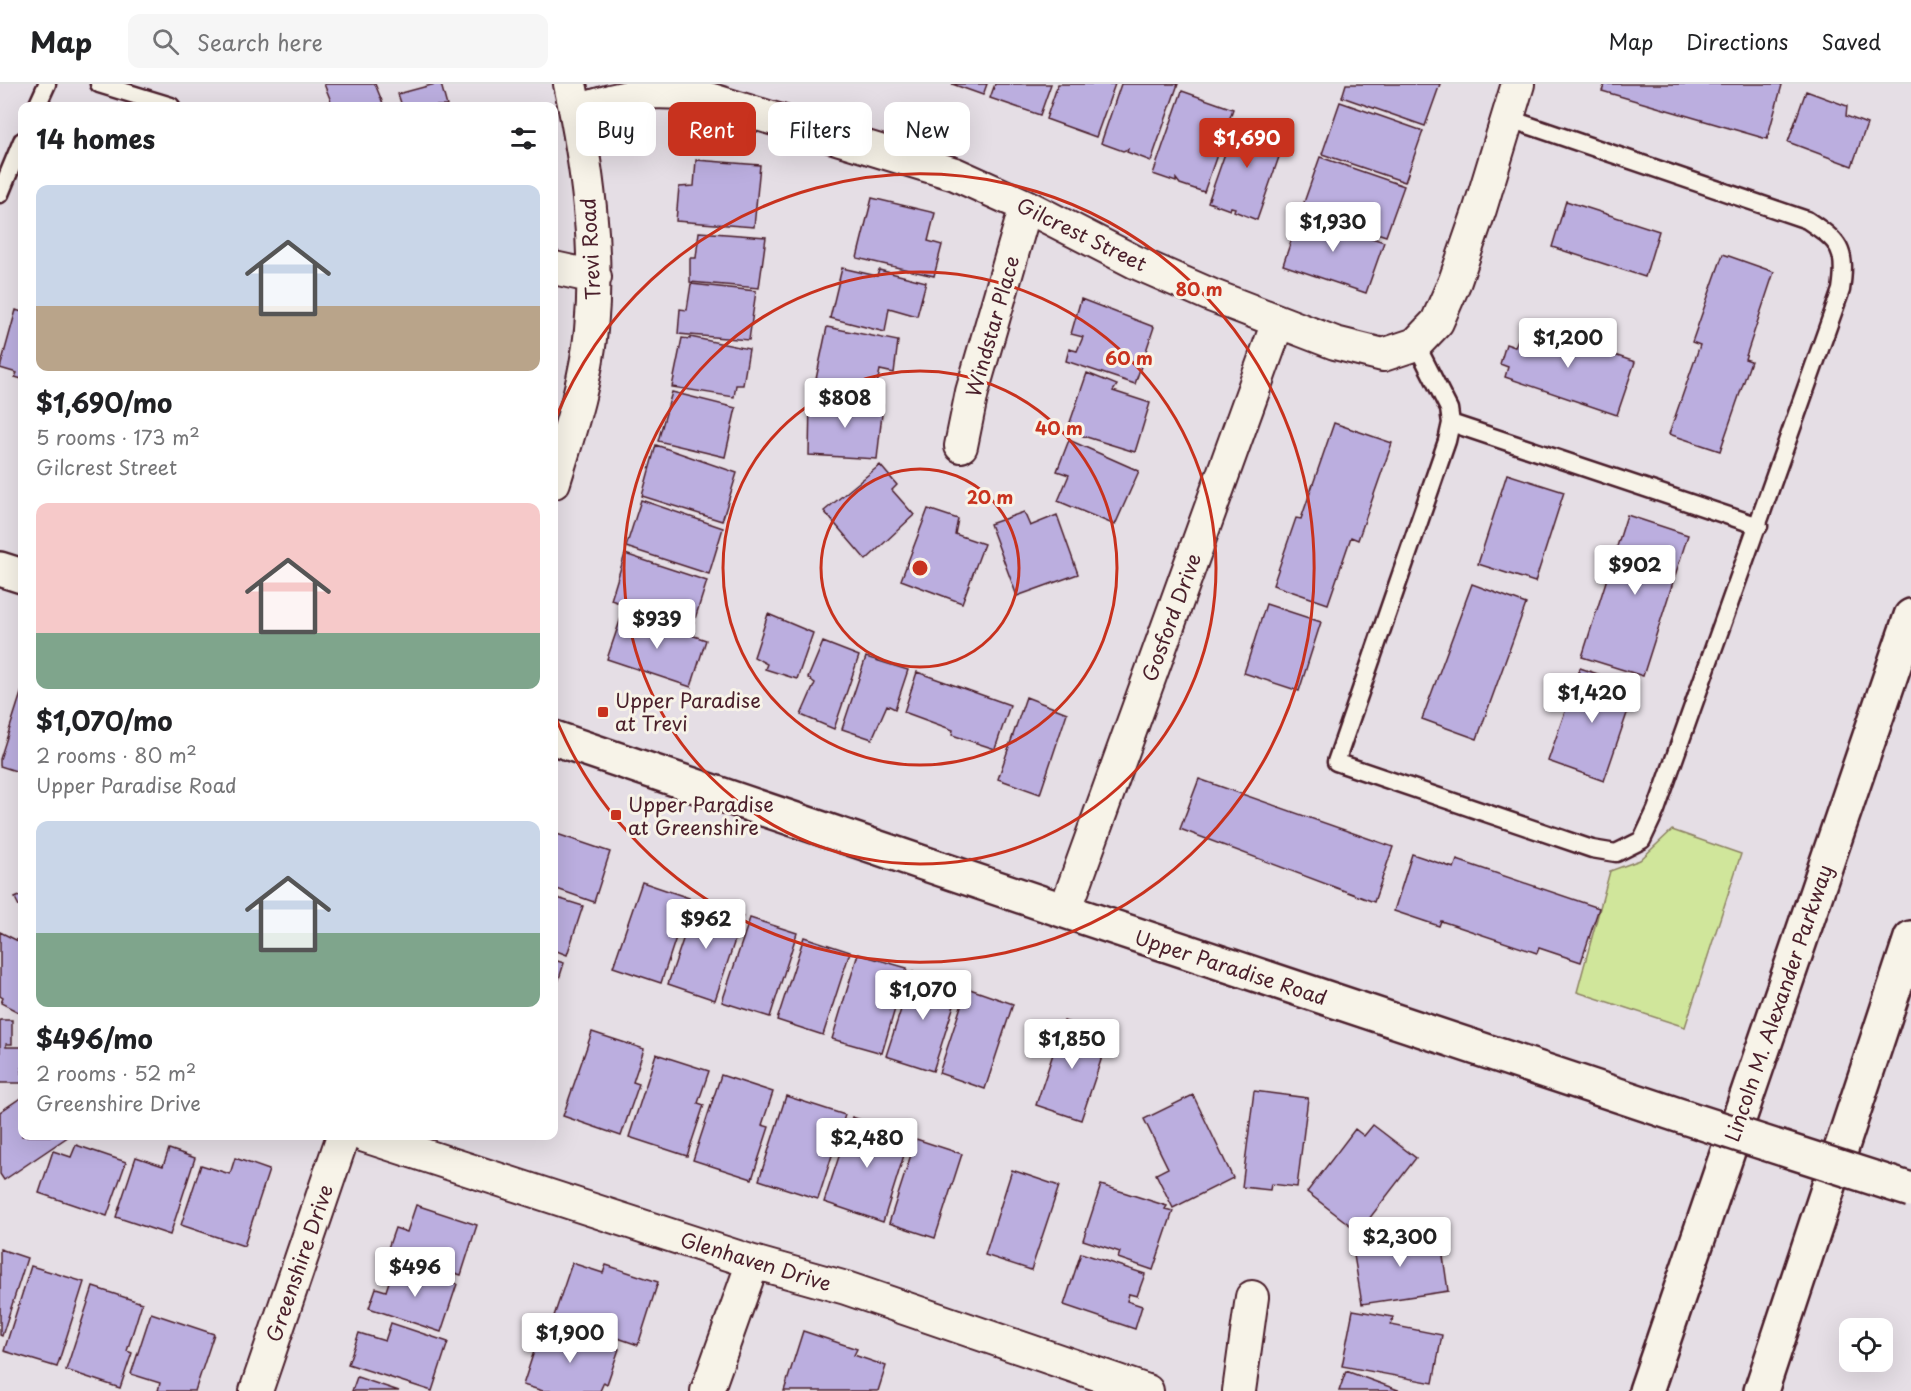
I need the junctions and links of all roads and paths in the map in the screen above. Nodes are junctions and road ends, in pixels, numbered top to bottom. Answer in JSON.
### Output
{"nodes":[{"id":1,"x":47,"y":84,"type":"edge"},
{"id":2,"x":99,"y":84,"type":"edge"},
{"id":3,"x":1518,"y":84,"type":"edge"},
{"id":4,"x":573,"y":98,"type":"edge"},
{"id":5,"x":40,"y":102,"type":"edge"},
{"id":6,"x":158,"y":102,"type":"edge"},
{"id":7,"x":1507,"y":118,"type":"junction"},
{"id":8,"x":18,"y":151,"type":"edge"},
{"id":9,"x":0,"y":194,"type":"edge"},
{"id":10,"x":1026,"y":206,"type":"junction"},
{"id":11,"x":558,"y":269,"type":"edge"},
{"id":12,"x":595,"y":277,"type":"junction"},
{"id":13,"x":1278,"y":322,"type":"junction"},
{"id":14,"x":1416,"y":344,"type":"junction"},
{"id":15,"x":1451,"y":423,"type":"junction"},
{"id":16,"x":961,"y":446,"type":"dead end"},
{"id":17,"x":558,"y":468,"type":"edge"},
{"id":18,"x":1759,"y":526,"type":"junction"},
{"id":19,"x":0,"y":569,"type":"edge"},
{"id":20,"x":18,"y":575,"type":"edge"},
{"id":21,"x":1911,"y":616,"type":"edge"},
{"id":22,"x":558,"y":739,"type":"edge"},
{"id":23,"x":1065,"y":911,"type":"junction"},
{"id":24,"x":1911,"y":938,"type":"edge"},
{"id":25,"x":342,"y":1140,"type":"edge"},
{"id":26,"x":377,"y":1140,"type":"edge"},
{"id":27,"x":1911,"y":1190,"type":"edge"},
{"id":28,"x":753,"y":1262,"type":"junction"},
{"id":29,"x":1252,"y":1297,"type":"dead end"},
{"id":30,"x":256,"y":1391,"type":"edge"},
{"id":31,"x":706,"y":1391,"type":"edge"},
{"id":32,"x":1147,"y":1391,"type":"edge"},
{"id":33,"x":1239,"y":1391,"type":"edge"},
{"id":34,"x":1646,"y":1391,"type":"edge"},
{"id":35,"x":1761,"y":1391,"type":"edge"}],
"edges":[{"from":1,"to":5,"type":"lane"},
{"from":2,"to":6,"type":"lane"},
{"from":3,"to":7,"type":"street","name":"Gilcrest Street"},
{"from":4,"to":10,"type":"street","name":"Gilcrest Street"},
{"from":4,"to":12,"type":"street","name":"Trevi Road"},
{"from":7,"to":14,"type":"street","name":"Gilcrest Street"},
{"from":7,"to":18,"type":"lane"},
{"from":8,"to":9,"type":"lane"},
{"from":10,"to":13,"type":"street","name":"Gilcrest Street"},
{"from":10,"to":16,"type":"street","name":"Windstar Place"},
{"from":11,"to":12,"type":"street"},
{"from":12,"to":17,"type":"street","name":"Trevi Road"},
{"from":13,"to":14,"type":"street","name":"Gilcrest Street"},
{"from":13,"to":23,"type":"street","name":"Gosford Drive"},
{"from":14,"to":15,"type":"lane"},
{"from":15,"to":18,"type":"lane"},
{"from":15,"to":18,"type":"lane"},
{"from":19,"to":20,"type":"main road"},
{"from":21,"to":34,"type":"main road","name":"Lincoln M. Alexander Parkway"},
{"from":22,"to":23,"type":"main road","name":"Upper Paradise Road"},
{"from":23,"to":27,"type":"main road","name":"Upper Paradise Road","bridge":true},
{"from":24,"to":35,"type":"main road"},
{"from":25,"to":30,"type":"street","name":"Greenshire Drive"},
{"from":26,"to":28,"type":"street","name":"Glenhaven Drive"},
{"from":28,"to":31,"type":"street"},
{"from":28,"to":32,"type":"street","name":"Glenhaven Drive"},
{"from":29,"to":33,"type":"street"}]}
